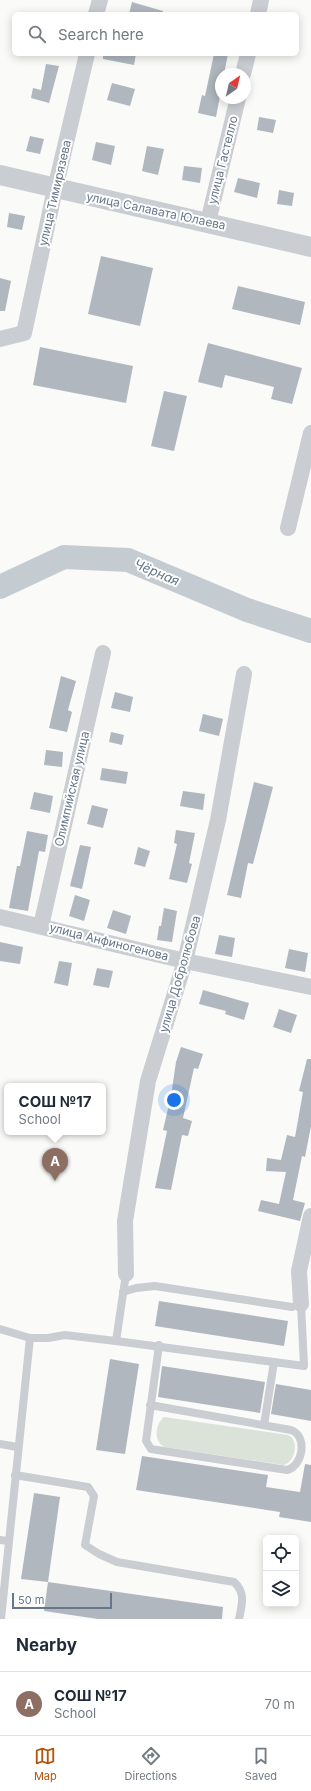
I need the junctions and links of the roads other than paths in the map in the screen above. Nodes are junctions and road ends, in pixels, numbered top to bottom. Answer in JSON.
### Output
{"nodes":[{"id":1,"x":100,"y":0,"type":"edge"},
{"id":2,"x":261,"y":0,"type":"edge"},
{"id":3,"x":97,"y":12,"type":"edge"},
{"id":4,"x":258,"y":12,"type":"edge"},
{"id":5,"x":87,"y":56,"type":"edge"},
{"id":6,"x":248,"y":56,"type":"edge"},
{"id":7,"x":244,"y":68,"type":"edge"},
{"id":8,"x":237,"y":104,"type":"edge"},
{"id":9,"x":0,"y":175,"type":"edge"},
{"id":10,"x":55,"y":189,"type":"junction"},
{"id":11,"x":208,"y":222,"type":"junction"},
{"id":12,"x":311,"y":247,"type":"edge"},
{"id":13,"x":0,"y":339,"type":"edge"},
{"id":14,"x":311,"y":433,"type":"edge"},
{"id":15,"x":288,"y":528,"type":"dead end"},
{"id":16,"x":103,"y":653,"type":"dead end"},
{"id":17,"x":244,"y":674,"type":"dead end"},
{"id":18,"x":0,"y":917,"type":"edge"},
{"id":19,"x":41,"y":926,"type":"junction"},
{"id":20,"x":185,"y":961,"type":"junction"},
{"id":21,"x":311,"y":987,"type":"edge"},
{"id":22,"x":311,"y":1216,"type":"edge"},
{"id":23,"x":126,"y":1274,"type":"joint"},
{"id":24,"x":123,"y":1292,"type":"junction"},
{"id":25,"x":296,"y":1306,"type":"junction"},
{"id":26,"x":0,"y":1330,"type":"edge"},
{"id":27,"x":30,"y":1338,"type":"junction"},
{"id":28,"x":116,"y":1341,"type":"junction"},
{"id":29,"x":159,"y":1345,"type":"junction"},
{"id":30,"x":274,"y":1362,"type":"junction"},
{"id":31,"x":308,"y":1366,"type":"edge"},
{"id":32,"x":150,"y":1405,"type":"junction"},
{"id":33,"x":264,"y":1426,"type":"junction"},
{"id":34,"x":0,"y":1444,"type":"edge"},
{"id":35,"x":18,"y":1447,"type":"junction"},
{"id":36,"x":15,"y":1475,"type":"junction"},
{"id":37,"x":4,"y":1541,"type":"edge"},
{"id":38,"x":1,"y":1619,"type":"edge"},
{"id":39,"x":239,"y":1619,"type":"edge"}],
"edges":[{"from":1,"to":3,"type":"street"},
{"from":2,"to":4,"type":"street"},
{"from":5,"to":10,"type":"street","name":"улица Тимирязева"},
{"from":6,"to":7,"type":"street"},
{"from":8,"to":11,"type":"street","name":"улица Гастелло"},
{"from":9,"to":10,"type":"street","name":"улица Салавата Юлаева"},
{"from":10,"to":11,"type":"street","name":"улица Салавата Юлаева"},
{"from":10,"to":13,"type":"street","name":"улица Тимирязева"},
{"from":11,"to":12,"type":"street","name":"улица Салавата Юлаева"},
{"from":14,"to":15,"type":"street"},
{"from":16,"to":19,"type":"street","name":"Олимпийская улица"},
{"from":17,"to":20,"type":"street","name":"улица Добролюбова"},
{"from":18,"to":19,"type":"street","name":"улица Анфиногенова"},
{"from":19,"to":20,"type":"street","name":"улица Анфиногенова"},
{"from":20,"to":21,"type":"street","name":"улица Анфиногенова"},
{"from":20,"to":23,"type":"street","name":"улица Добролюбова"},
{"from":22,"to":25,"type":"street"},
{"from":23,"to":24,"type":"lane"},
{"from":24,"to":25,"type":"lane"},
{"from":24,"to":28,"type":"lane"},
{"from":25,"to":31,"type":"lane"},
{"from":26,"to":27,"type":"lane"},
{"from":27,"to":28,"type":"lane"},
{"from":27,"to":35,"type":"lane"},
{"from":28,"to":29,"type":"lane"},
{"from":29,"to":30,"type":"lane"},
{"from":29,"to":32,"type":"lane"},
{"from":30,"to":31,"type":"lane"},
{"from":30,"to":33,"type":"lane"},
{"from":32,"to":33,"type":"lane"},
{"from":32,"to":33,"type":"lane"},
{"from":34,"to":35,"type":"lane"},
{"from":35,"to":36,"type":"lane"},
{"from":36,"to":37,"type":"lane"},
{"from":36,"to":39,"type":"lane"},
{"from":37,"to":38,"type":"lane"}]}
